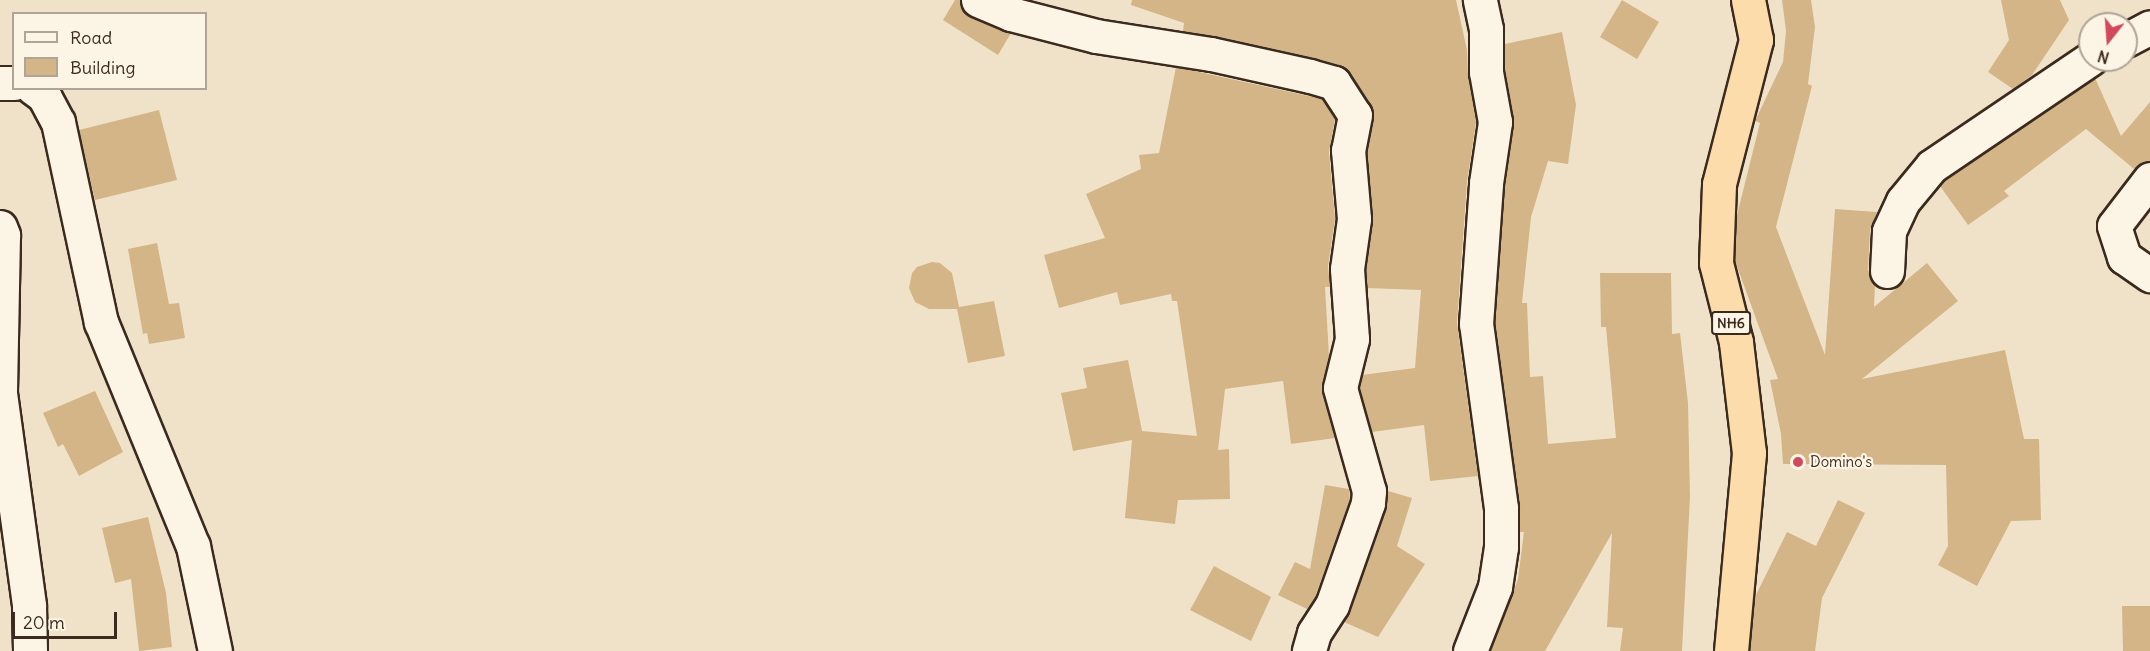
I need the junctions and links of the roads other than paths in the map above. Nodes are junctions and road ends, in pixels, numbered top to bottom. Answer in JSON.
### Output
{"nodes":[{"id":1,"x":978,"y":0,"type":"edge"},
{"id":2,"x":1480,"y":0,"type":"edge"},
{"id":3,"x":1748,"y":0,"type":"edge"},
{"id":4,"x":2078,"y":67,"type":"edge"},
{"id":5,"x":36,"y":90,"type":"edge"},
{"id":6,"x":2150,"y":179,"type":"edge"},
{"id":7,"x":0,"y":227,"type":"edge"},
{"id":8,"x":1887,"y":271,"type":"dead end"},
{"id":9,"x":2150,"y":275,"type":"edge"},
{"id":10,"x":30,"y":651,"type":"edge"},
{"id":11,"x":215,"y":651,"type":"edge"},
{"id":12,"x":1309,"y":651,"type":"edge"},
{"id":13,"x":1470,"y":651,"type":"edge"},
{"id":14,"x":1731,"y":651,"type":"edge"}],
"edges":[{"from":1,"to":12,"type":"street"},
{"from":2,"to":13,"type":"street"},
{"from":3,"to":14,"type":"highway","number":"NH6"},
{"from":4,"to":8,"type":"street"},
{"from":5,"to":11,"type":"street"},
{"from":6,"to":9,"type":"street"},
{"from":7,"to":10,"type":"street"}]}
